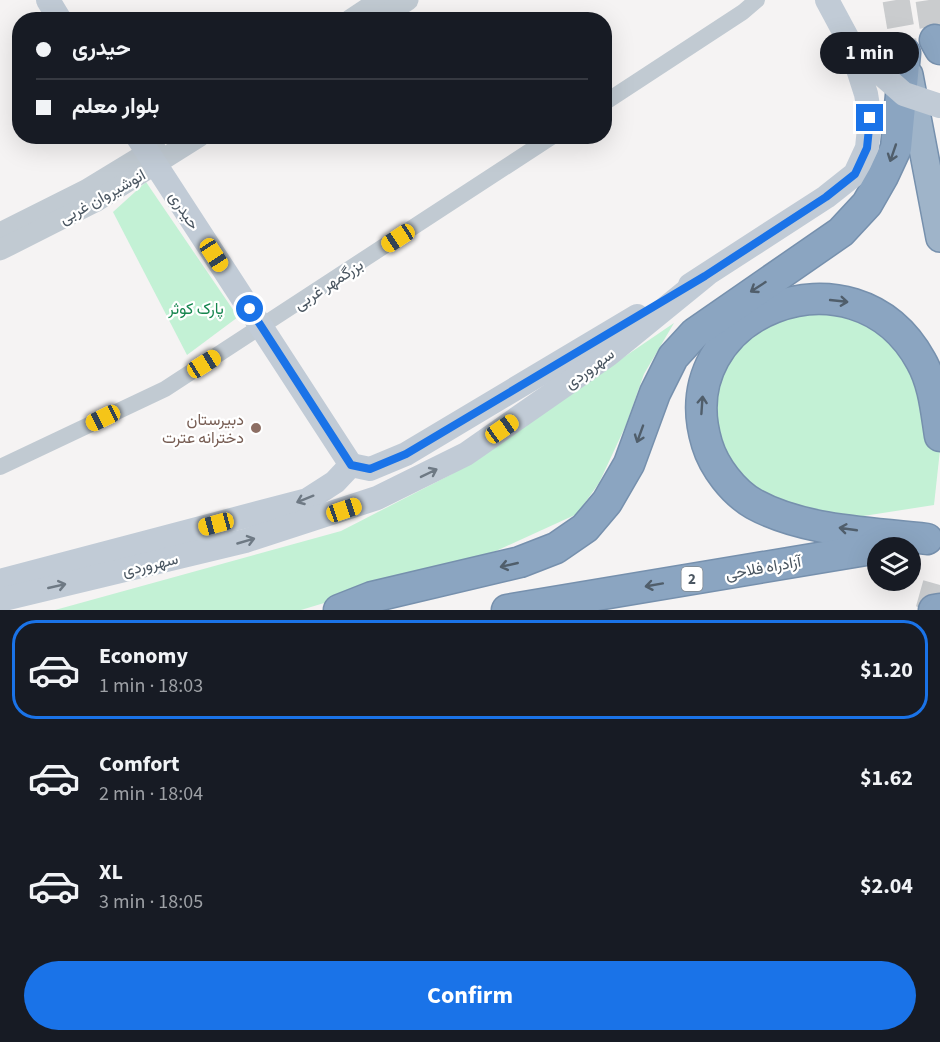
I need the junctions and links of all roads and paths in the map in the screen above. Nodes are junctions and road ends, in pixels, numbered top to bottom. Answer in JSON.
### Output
{"nodes":[{"id":1,"x":380,"y":0,"type":"edge"},
{"id":2,"x":408,"y":0,"type":"edge"},
{"id":3,"x":757,"y":0,"type":"edge"},
{"id":4,"x":827,"y":0,"type":"edge"},
{"id":5,"x":362,"y":12,"type":"edge"},
{"id":6,"x":390,"y":12,"type":"edge"},
{"id":7,"x":849,"y":41,"type":"junction"},
{"id":8,"x":905,"y":53,"type":"joint"},
{"id":9,"x":612,"y":98,"type":"edge"},
{"id":10,"x":940,"y":106,"type":"edge"},
{"id":11,"x":160,"y":144,"type":"edge"},
{"id":12,"x":174,"y":144,"type":"edge"},
{"id":13,"x":541,"y":144,"type":"edge"},
{"id":14,"x":147,"y":152,"type":"edge"},
{"id":15,"x":0,"y":233,"type":"edge"},
{"id":16,"x":940,"y":238,"type":"edge"},
{"id":17,"x":0,"y":250,"type":"edge"},
{"id":18,"x":705,"y":276,"type":"junction"},
{"id":19,"x":262,"y":327,"type":"junction"},
{"id":20,"x":940,"y":436,"type":"edge"},
{"id":21,"x":351,"y":465,"type":"junction"},
{"id":22,"x":0,"y":467,"type":"edge"},
{"id":23,"x":933,"y":539,"type":"edge"},
{"id":24,"x":867,"y":550,"type":"edge"},
{"id":25,"x":0,"y":581,"type":"edge"},
{"id":26,"x":0,"y":600,"type":"edge"},
{"id":27,"x":940,"y":609,"type":"edge"},
{"id":28,"x":339,"y":610,"type":"edge"},
{"id":29,"x":507,"y":610,"type":"edge"},
{"id":30,"x":934,"y":610,"type":"edge"}],
"edges":[{"from":1,"to":5,"type":"street"},
{"from":2,"to":6,"type":"street"},
{"from":3,"to":9,"type":"street"},
{"from":4,"to":7,"type":"main road"},
{"from":7,"to":10,"type":"main road","bridge":true},
{"from":7,"to":18,"type":"main road"},
{"from":8,"to":16,"type":"highway"},
{"from":8,"to":28,"type":"highway","one_way":true},
{"from":11,"to":14,"type":"street","name":"انوشیروان غربی"},
{"from":12,"to":14,"type":"street","name":"انوشیروان غربی"},
{"from":13,"to":19,"type":"street","name":"بزرگمهر غربی"},
{"from":14,"to":15,"type":"street","name":"انوشیروان غربی"},
{"from":14,"to":17,"type":"street","name":"انوشیروان غربی"},
{"from":14,"to":19,"type":"main road","name":"حیدری"},
{"from":18,"to":21,"type":"main road","name":"سهروردی"},
{"from":26,"to":18,"type":"main road","name":"سهروردی","one_way":true},
{"from":19,"to":21,"type":"main road","name":"حیدری"},
{"from":19,"to":22,"type":"street","name":"بزرگمهر غربی"},
{"from":23,"to":20,"type":"highway","one_way":true},
{"from":21,"to":25,"type":"main road","name":"سهروردی","one_way":true},
{"from":24,"to":29,"type":"highway","name":"آزادراه فلاحی","number":"2","one_way":true},
{"from":27,"to":30,"type":"highway"}]}
